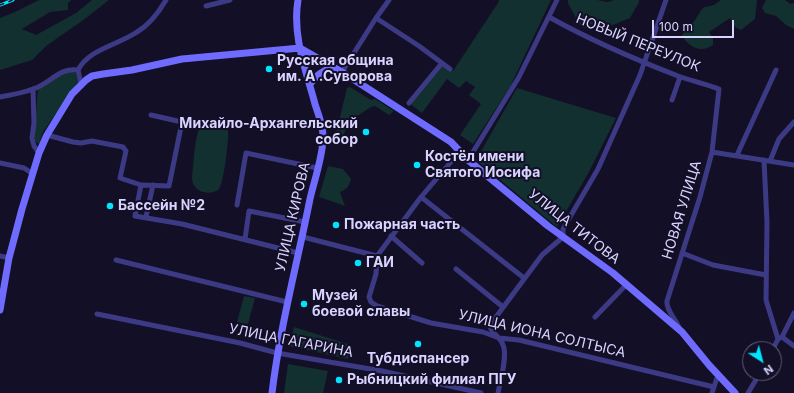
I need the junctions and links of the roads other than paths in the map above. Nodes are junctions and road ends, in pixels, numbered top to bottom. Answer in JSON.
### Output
{"nodes":[{"id":1,"x":166,"y":0,"type":"edge"},
{"id":2,"x":230,"y":0,"type":"edge"},
{"id":3,"x":298,"y":0,"type":"edge"},
{"id":4,"x":389,"y":0,"type":"edge"},
{"id":5,"x":558,"y":0,"type":"edge"},
{"id":6,"x":666,"y":0,"type":"edge"},
{"id":7,"x":206,"y":6,"type":"dead end"},
{"id":8,"x":549,"y":17,"type":"junction"},
{"id":9,"x":376,"y":18,"type":"junction"},
{"id":10,"x":300,"y":48,"type":"junction"},
{"id":11,"x":644,"y":62,"type":"junction"},
{"id":12,"x":442,"y":63,"type":"junction"},
{"id":13,"x":333,"y":67,"type":"junction"},
{"id":14,"x":450,"y":69,"type":"dead end"},
{"id":15,"x":78,"y":70,"type":"junction"},
{"id":16,"x":776,"y":70,"type":"dead end"},
{"id":17,"x":342,"y":72,"type":"junction"},
{"id":18,"x":680,"y":76,"type":"junction"},
{"id":19,"x":81,"y":84,"type":"junction"},
{"id":20,"x":310,"y":84,"type":"junction"},
{"id":21,"x":33,"y":89,"type":"junction"},
{"id":22,"x":719,"y":89,"type":"joint"},
{"id":23,"x":0,"y":97,"type":"edge"},
{"id":24,"x":672,"y":100,"type":"dead end"},
{"id":25,"x":408,"y":103,"type":"dead end"},
{"id":26,"x":151,"y":115,"type":"dead end"},
{"id":27,"x":794,"y":122,"type":"edge"},
{"id":28,"x":47,"y":134,"type":"junction"},
{"id":29,"x":459,"y":149,"type":"junction"},
{"id":30,"x":712,"y":152,"type":"junction"},
{"id":31,"x":39,"y":153,"type":"junction"},
{"id":32,"x":737,"y":155,"type":"junction"},
{"id":33,"x":468,"y":160,"type":"junction"},
{"id":34,"x":764,"y":160,"type":"junction"},
{"id":35,"x":770,"y":161,"type":"junction"},
{"id":36,"x":0,"y":163,"type":"edge"},
{"id":37,"x":794,"y":164,"type":"edge"},
{"id":38,"x":317,"y":168,"type":"junction"},
{"id":39,"x":33,"y":174,"type":"junction"},
{"id":40,"x":141,"y":185,"type":"junction"},
{"id":41,"x":153,"y":185,"type":"junction"},
{"id":42,"x":421,"y":197,"type":"junction"},
{"id":43,"x":237,"y":205,"type":"dead end"},
{"id":44,"x":146,"y":217,"type":"junction"},
{"id":45,"x":305,"y":222,"type":"junction"},
{"id":46,"x":391,"y":236,"type":"junction"},
{"id":47,"x":303,"y":237,"type":"junction"},
{"id":48,"x":563,"y":237,"type":"junction"},
{"id":49,"x":245,"y":239,"type":"junction"},
{"id":50,"x":298,"y":253,"type":"junction"},
{"id":51,"x":682,"y":253,"type":"junction"},
{"id":52,"x":0,"y":256,"type":"edge"},
{"id":53,"x":377,"y":256,"type":"junction"},
{"id":54,"x":9,"y":258,"type":"junction"},
{"id":55,"x":116,"y":260,"type":"dead end"},
{"id":56,"x":422,"y":262,"type":"dead end"},
{"id":57,"x":456,"y":269,"type":"dead end"},
{"id":58,"x":766,"y":275,"type":"junction"},
{"id":59,"x":524,"y":278,"type":"junction"},
{"id":60,"x":626,"y":285,"type":"junction"},
{"id":61,"x":287,"y":302,"type":"junction"},
{"id":62,"x":503,"y":307,"type":"junction"},
{"id":63,"x":0,"y":310,"type":"edge"},
{"id":64,"x":794,"y":313,"type":"edge"},
{"id":65,"x":97,"y":314,"type":"dead end"},
{"id":66,"x":595,"y":317,"type":"dead end"},
{"id":67,"x":490,"y":327,"type":"junction"},
{"id":68,"x":483,"y":332,"type":"junction"},
{"id":69,"x":682,"y":332,"type":"junction"},
{"id":70,"x":499,"y":338,"type":"junction"},
{"id":71,"x":780,"y":338,"type":"junction"},
{"id":72,"x":778,"y":341,"type":"edge"},
{"id":73,"x":794,"y":346,"type":"edge"},
{"id":74,"x":277,"y":353,"type":"junction"},
{"id":75,"x":718,"y":375,"type":"junction"},
{"id":76,"x":755,"y":381,"type":"edge"},
{"id":77,"x":714,"y":387,"type":"junction"},
{"id":78,"x":272,"y":393,"type":"edge"},
{"id":79,"x":481,"y":393,"type":"edge"},
{"id":80,"x":498,"y":393,"type":"edge"},
{"id":81,"x":712,"y":393,"type":"edge"},
{"id":82,"x":735,"y":393,"type":"edge"},
{"id":83,"x":748,"y":393,"type":"edge"}],
"edges":[{"from":1,"to":15,"type":"street"},
{"from":2,"to":7,"type":"street"},
{"from":3,"to":10,"type":"street","name":"УЛИЦА КИРОВА"},
{"from":4,"to":9,"type":"street"},
{"from":5,"to":8,"type":"street"},
{"from":6,"to":11,"type":"street"},
{"from":8,"to":11,"type":"street","name":"НОВЫЙ ПЕРЕУЛОК"},
{"from":8,"to":33,"type":"street"},
{"from":9,"to":12,"type":"street"},
{"from":9,"to":17,"type":"street"},
{"from":10,"to":13,"type":"street","name":"УЛИЦА ТИТОВА"},
{"from":10,"to":19,"type":"street"},
{"from":10,"to":20,"type":"street","name":"УЛИЦА КИРОВА"},
{"from":11,"to":18,"type":"street","name":"НОВЫЙ ПЕРЕУЛОК"},
{"from":11,"to":48,"type":"street"},
{"from":12,"to":14,"type":"street"},
{"from":12,"to":25,"type":"street"},
{"from":13,"to":17,"type":"street","name":"УЛИЦА ТИТОВА"},
{"from":13,"to":20,"type":"street"},
{"from":15,"to":19,"type":"street"},
{"from":15,"to":21,"type":"street"},
{"from":16,"to":32,"type":"street"},
{"from":17,"to":29,"type":"street","name":"УЛИЦА ТИТОВА"},
{"from":18,"to":22,"type":"street","name":"НОВЫЙ ПЕРЕУЛОК"},
{"from":18,"to":24,"type":"street"},
{"from":19,"to":28,"type":"street"},
{"from":20,"to":38,"type":"street","name":"УЛИЦА КИРОВА"},
{"from":21,"to":23,"type":"street"},
{"from":21,"to":31,"type":"street"},
{"from":22,"to":30,"type":"street","name":"НОВАЯ УЛИЦА"},
{"from":26,"to":41,"type":"street"},
{"from":27,"to":35,"type":"street"},
{"from":28,"to":31,"type":"street"},
{"from":28,"to":40,"type":"street"},
{"from":29,"to":33,"type":"street","name":"УЛИЦА ТИТОВА"},
{"from":29,"to":42,"type":"street"},
{"from":30,"to":32,"type":"street"},
{"from":30,"to":51,"type":"street","name":"НОВАЯ УЛИЦА"},
{"from":31,"to":39,"type":"street"},
{"from":32,"to":34,"type":"street"},
{"from":33,"to":48,"type":"street","name":"УЛИЦА ТИТОВА"},
{"from":34,"to":35,"type":"street"},
{"from":34,"to":58,"type":"street"},
{"from":35,"to":37,"type":"street"},
{"from":36,"to":39,"type":"street"},
{"from":38,"to":43,"type":"street"},
{"from":38,"to":45,"type":"street","name":"УЛИЦА КИРОВА"},
{"from":39,"to":54,"type":"street"},
{"from":40,"to":41,"type":"street"},
{"from":40,"to":44,"type":"street"},
{"from":41,"to":44,"type":"street"},
{"from":42,"to":46,"type":"street"},
{"from":42,"to":59,"type":"street"},
{"from":44,"to":49,"type":"street"},
{"from":45,"to":47,"type":"street","name":"УЛИЦА КИРОВА"},
{"from":45,"to":49,"type":"street"},
{"from":46,"to":53,"type":"street"},
{"from":46,"to":56,"type":"street"},
{"from":47,"to":50,"type":"street","name":"УЛИЦА КИРОВА"},
{"from":47,"to":53,"type":"street"},
{"from":48,"to":59,"type":"street"},
{"from":48,"to":60,"type":"street","name":"УЛИЦА ТИТОВА"},
{"from":49,"to":50,"type":"street"},
{"from":50,"to":61,"type":"street","name":"УЛИЦА КИРОВА"},
{"from":51,"to":58,"type":"street"},
{"from":51,"to":69,"type":"street","name":"НОВАЯ УЛИЦА"},
{"from":52,"to":54,"type":"street"},
{"from":53,"to":68,"type":"street","name":"УЛИЦА ИОНА СОЛТЫСА"},
{"from":54,"to":63,"type":"street"},
{"from":55,"to":61,"type":"street"},
{"from":57,"to":62,"type":"street"},
{"from":58,"to":71,"type":"street"},
{"from":59,"to":62,"type":"street"},
{"from":60,"to":66,"type":"street"},
{"from":60,"to":69,"type":"street","name":"УЛИЦА ТИТОВА"},
{"from":61,"to":74,"type":"street","name":"УЛИЦА КИРОВА"},
{"from":62,"to":67,"type":"street"},
{"from":64,"to":71,"type":"street"},
{"from":65,"to":74,"type":"street","name":"УЛИЦА ГАГАРИНА"},
{"from":67,"to":68,"type":"street"},
{"from":67,"to":70,"type":"street"},
{"from":68,"to":70,"type":"street","name":"УЛИЦА ИОНА СОЛТЫСА"},
{"from":69,"to":75,"type":"street","name":"УЛИЦА ТИТОВА"},
{"from":70,"to":77,"type":"street","name":"УЛИЦА ИОНА СОЛТЫСА"},
{"from":70,"to":80,"type":"street"},
{"from":71,"to":72,"type":"street"},
{"from":71,"to":73,"type":"street"},
{"from":74,"to":78,"type":"street","name":"УЛИЦА КИРОВА"},
{"from":74,"to":79,"type":"street","name":"УЛИЦА ГАГАРИНА"},
{"from":75,"to":77,"type":"street"},
{"from":75,"to":82,"type":"street","name":"УЛИЦА ТИТОВА"},
{"from":76,"to":83,"type":"street"},
{"from":77,"to":81,"type":"street"}]}
